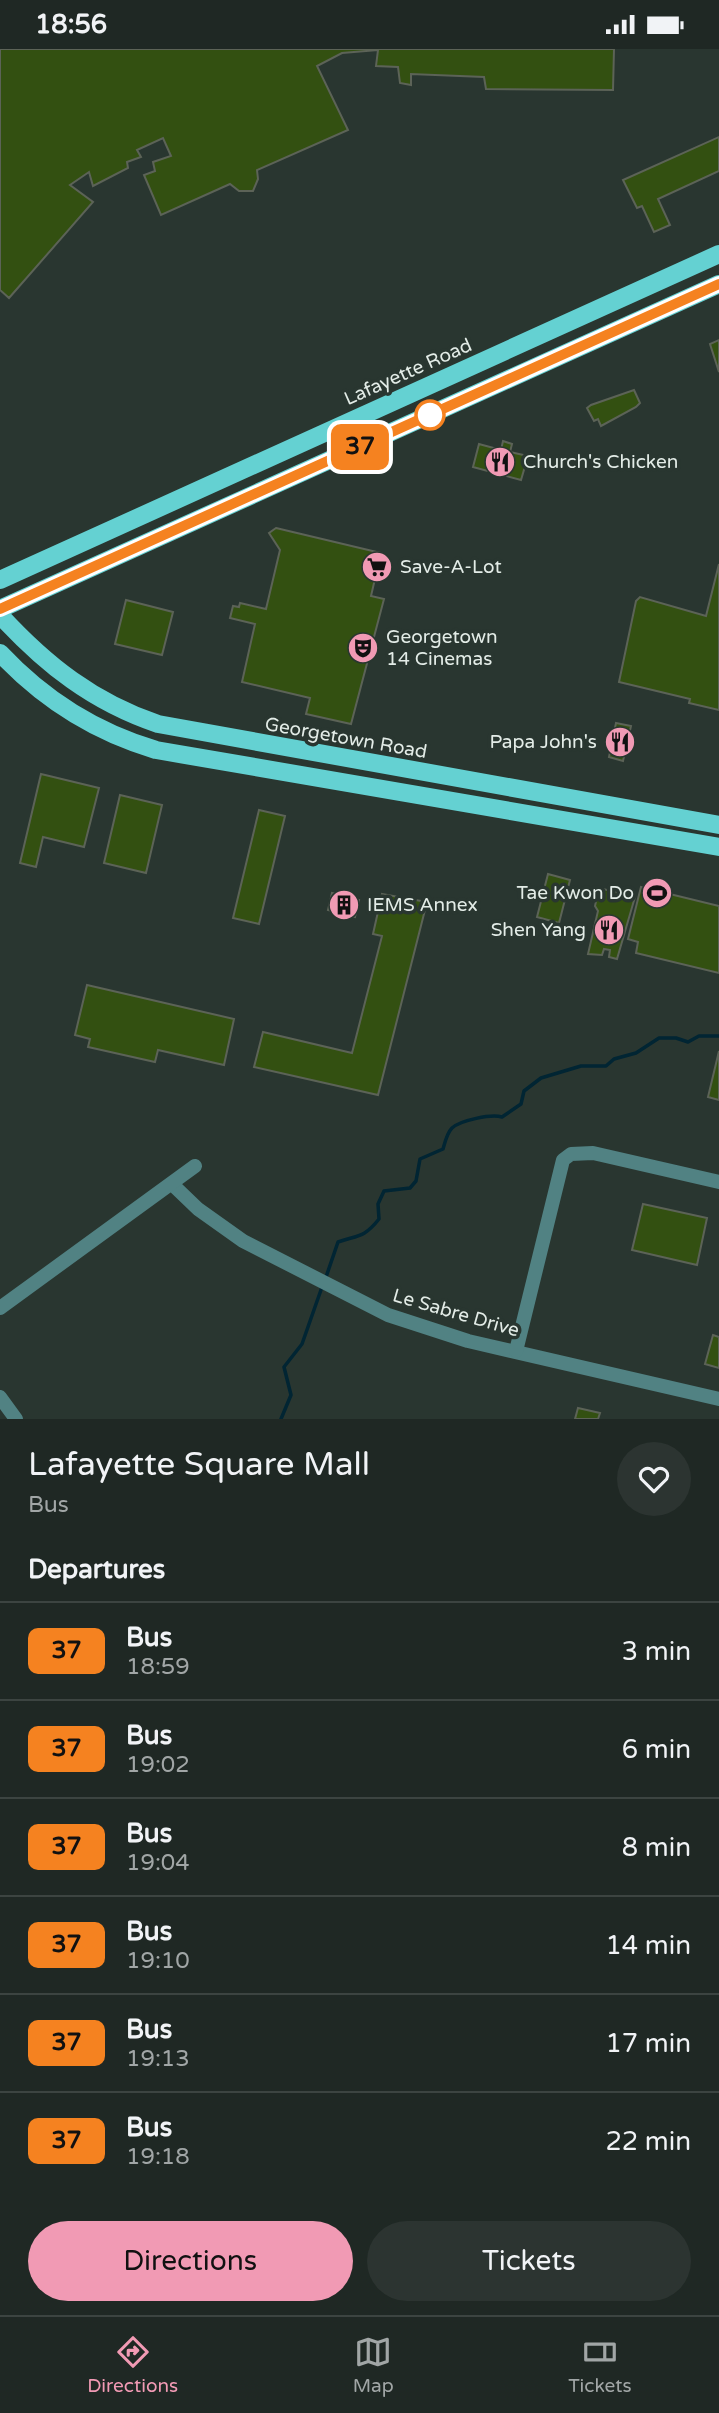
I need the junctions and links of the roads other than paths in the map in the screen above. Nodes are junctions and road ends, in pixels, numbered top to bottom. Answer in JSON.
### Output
{"nodes":[{"id":1,"x":719,"y":254,"type":"edge"},
{"id":2,"x":719,"y":284,"type":"edge"},
{"id":3,"x":0,"y":580,"type":"edge"},
{"id":4,"x":0,"y":609,"type":"edge"},
{"id":5,"x":0,"y":615,"type":"edge"},
{"id":6,"x":0,"y":653,"type":"edge"},
{"id":7,"x":719,"y":825,"type":"edge"},
{"id":8,"x":719,"y":847,"type":"edge"},
{"id":9,"x":195,"y":1166,"type":"dead end"},
{"id":10,"x":719,"y":1182,"type":"edge"},
{"id":11,"x":173,"y":1185,"type":"junction"},
{"id":12,"x":0,"y":1308,"type":"edge"},
{"id":13,"x":516,"y":1351,"type":"junction"},
{"id":14,"x":0,"y":1397,"type":"edge"},
{"id":15,"x":719,"y":1399,"type":"edge"},
{"id":16,"x":16,"y":1419,"type":"edge"}],
"edges":[{"from":1,"to":3,"type":"main road","name":"Lafayette Road"},
{"from":2,"to":4,"type":"main road"},
{"from":5,"to":7,"type":"main road","name":"Georgetown Road"},
{"from":6,"to":8,"type":"main road"},
{"from":9,"to":11,"type":"street"},
{"from":10,"to":13,"type":"street"},
{"from":11,"to":12,"type":"street"},
{"from":11,"to":13,"type":"street","name":"Le Sabre Drive"},
{"from":13,"to":15,"type":"street","name":"Le Sabre Drive"},
{"from":14,"to":16,"type":"street"}]}
